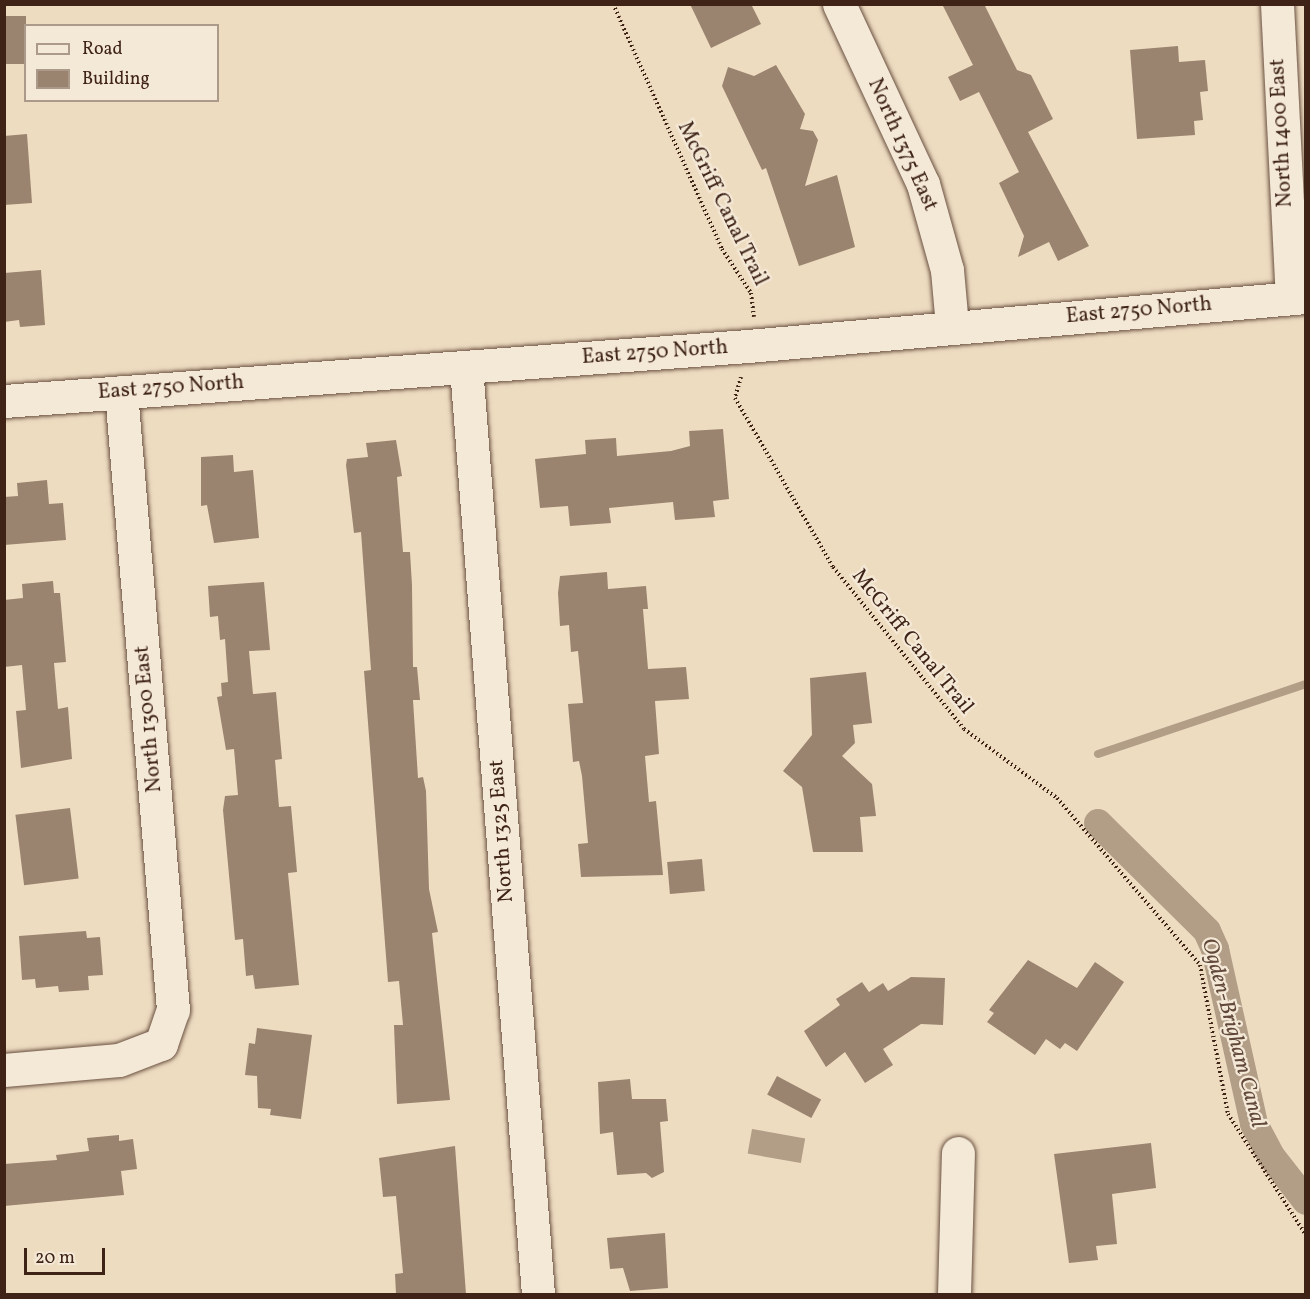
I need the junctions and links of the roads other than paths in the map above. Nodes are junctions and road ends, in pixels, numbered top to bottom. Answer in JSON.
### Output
{"nodes":[{"id":1,"x":838,"y":4,"type":"edge"},
{"id":2,"x":1277,"y":4,"type":"edge"},
{"id":3,"x":1299,"y":298,"type":"edge"},
{"id":4,"x":952,"y":326,"type":"junction"},
{"id":5,"x":466,"y":367,"type":"junction"},
{"id":6,"x":121,"y":392,"type":"junction"},
{"id":7,"x":4,"y":400,"type":"edge"},
{"id":8,"x":4,"y":1070,"type":"edge"},
{"id":9,"x":958,"y":1153,"type":"dead end"},
{"id":10,"x":538,"y":1294,"type":"edge"},
{"id":11,"x":954,"y":1294,"type":"edge"}],
"edges":[{"from":1,"to":4,"type":"street","name":"North 1375 East"},
{"from":2,"to":3,"type":"street","name":"North 1400 East"},
{"from":3,"to":4,"type":"street","name":"East 2750 North"},
{"from":4,"to":5,"type":"street","name":"East 2750 North"},
{"from":5,"to":6,"type":"street","name":"East 2750 North"},
{"from":5,"to":10,"type":"street","name":"North 1325 East"},
{"from":6,"to":7,"type":"street","name":"East 2750 North"},
{"from":6,"to":8,"type":"street","name":"North 1300 East"},
{"from":9,"to":11,"type":"street"}]}
